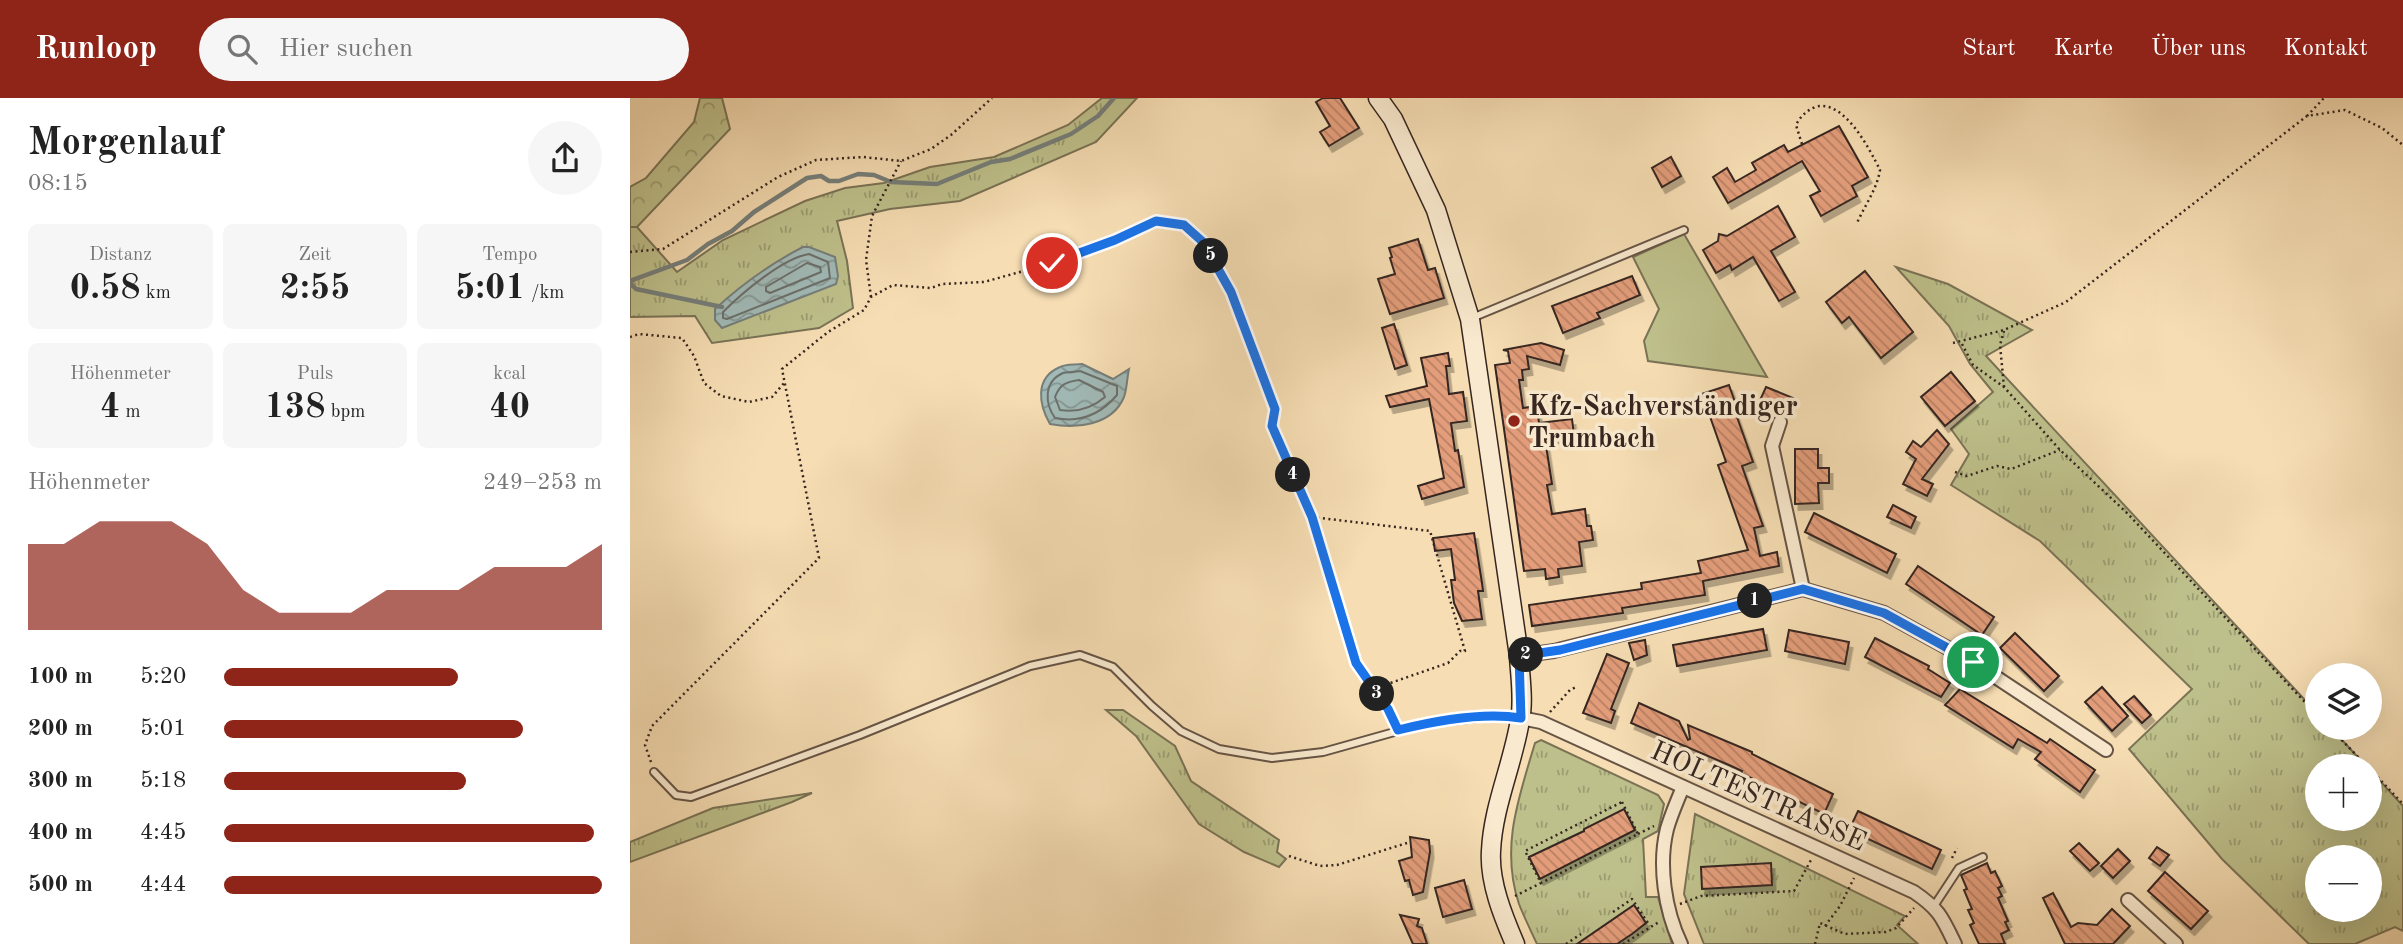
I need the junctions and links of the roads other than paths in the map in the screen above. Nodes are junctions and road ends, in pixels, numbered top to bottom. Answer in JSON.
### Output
{"nodes":[{"id":1,"x":1378,"y":98,"type":"edge"},
{"id":2,"x":1684,"y":230,"type":"dead end"},
{"id":3,"x":1470,"y":319,"type":"junction"},
{"id":4,"x":1780,"y":422,"type":"dead end"},
{"id":5,"x":1803,"y":589,"type":"junction"},
{"id":6,"x":1519,"y":656,"type":"junction"},
{"id":7,"x":1521,"y":718,"type":"junction"},
{"id":8,"x":2106,"y":750,"type":"dead end"},
{"id":9,"x":654,"y":772,"type":"road end"},
{"id":10,"x":1683,"y":787,"type":"junction"},
{"id":11,"x":1983,"y":857,"type":"dead end"},
{"id":12,"x":2127,"y":900,"type":"dead end"},
{"id":13,"x":1929,"y":902,"type":"junction"},
{"id":14,"x":1515,"y":944,"type":"edge"},
{"id":15,"x":1681,"y":944,"type":"edge"},
{"id":16,"x":1955,"y":944,"type":"edge"},
{"id":17,"x":2176,"y":944,"type":"edge"}],
"edges":[{"from":1,"to":3,"type":"street"},
{"from":2,"to":3,"type":"lane"},
{"from":3,"to":6,"type":"street"},
{"from":4,"to":5,"type":"street"},
{"from":5,"to":6,"type":"street"},
{"from":5,"to":8,"type":"street"},
{"from":6,"to":7,"type":"street"},
{"from":7,"to":9,"type":"lane"},
{"from":7,"to":10,"type":"street","name":"HOLTESTRASSE"},
{"from":7,"to":14,"type":"street"},
{"from":10,"to":13,"type":"street","name":"HOLTESTRASSE"},
{"from":10,"to":15,"type":"street"},
{"from":11,"to":13,"type":"lane"},
{"from":12,"to":17,"type":"street"},
{"from":13,"to":16,"type":"street"}]}
